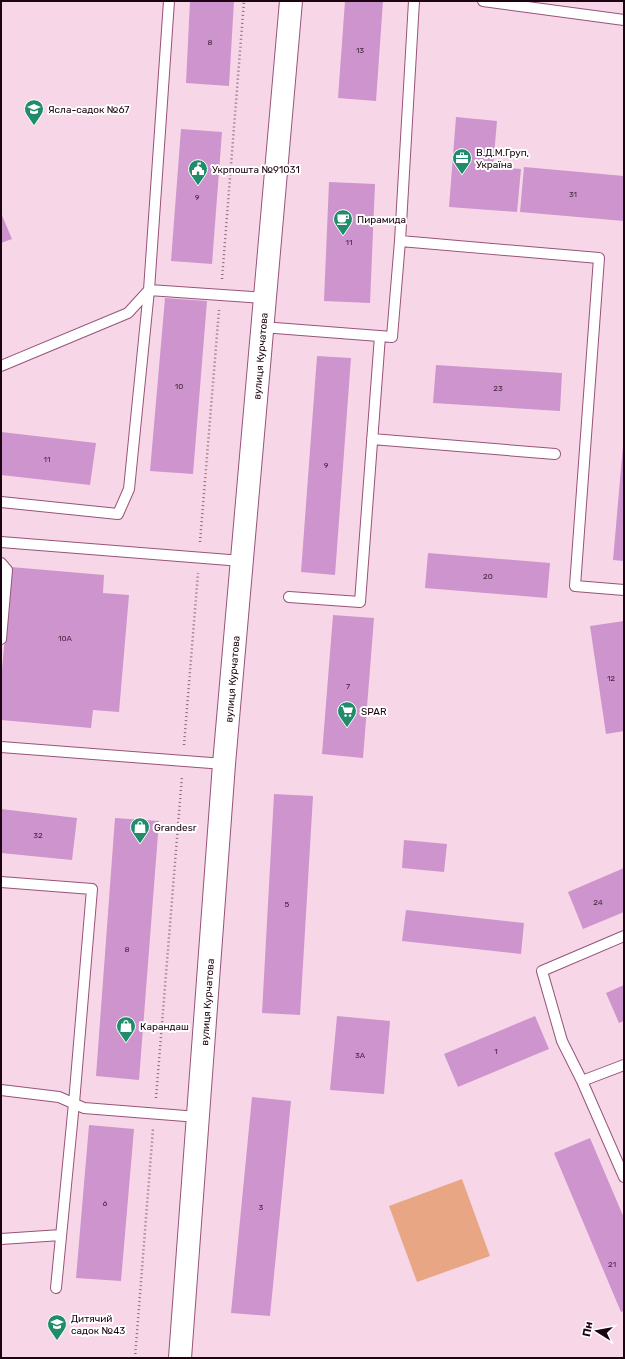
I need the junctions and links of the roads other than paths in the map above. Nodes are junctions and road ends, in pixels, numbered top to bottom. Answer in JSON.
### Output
{"nodes":[{"id":1,"x":170,"y":1,"type":"edge"},
{"id":2,"x":291,"y":1,"type":"edge"},
{"id":3,"x":414,"y":1,"type":"edge"},
{"id":4,"x":483,"y":1,"type":"edge"},
{"id":5,"x":624,"y":20,"type":"edge"},
{"id":6,"x":400,"y":241,"type":"junction"},
{"id":7,"x":149,"y":290,"type":"junction"},
{"id":8,"x":265,"y":298,"type":"junction"},
{"id":9,"x":262,"y":327,"type":"junction"},
{"id":10,"x":380,"y":336,"type":"junction"},
{"id":11,"x":1,"y":366,"type":"edge"},
{"id":12,"x":372,"y":439,"type":"junction"},
{"id":13,"x":555,"y":454,"type":"dead end"},
{"id":14,"x":1,"y":502,"type":"edge"},
{"id":15,"x":1,"y":542,"type":"edge"},
{"id":16,"x":242,"y":561,"type":"junction"},
{"id":17,"x":1,"y":563,"type":"edge"},
{"id":18,"x":624,"y":590,"type":"edge"},
{"id":19,"x":289,"y":597,"type":"dead end"},
{"id":20,"x":1,"y":634,"type":"edge"},
{"id":21,"x":1,"y":639,"type":"edge"},
{"id":22,"x":1,"y":747,"type":"edge"},
{"id":23,"x":224,"y":764,"type":"junction"},
{"id":24,"x":1,"y":882,"type":"edge"},
{"id":25,"x":624,"y":936,"type":"edge"},
{"id":26,"x":624,"y":1065,"type":"edge"},
{"id":27,"x":582,"y":1082,"type":"junction"},
{"id":28,"x":1,"y":1090,"type":"edge"},
{"id":29,"x":74,"y":1103,"type":"junction"},
{"id":30,"x":198,"y":1117,"type":"junction"},
{"id":31,"x":624,"y":1177,"type":"edge"},
{"id":32,"x":61,"y":1235,"type":"junction"},
{"id":33,"x":1,"y":1239,"type":"edge"},
{"id":34,"x":56,"y":1288,"type":"dead end"},
{"id":35,"x":180,"y":1358,"type":"edge"}],
"edges":[{"from":1,"to":7,"type":"lane"},
{"from":2,"to":8,"type":"main road","name":"вулиця Курчатова"},
{"from":3,"to":6,"type":"lane"},
{"from":4,"to":5,"type":"lane"},
{"from":6,"to":10,"type":"lane"},
{"from":6,"to":18,"type":"lane"},
{"from":7,"to":8,"type":"lane"},
{"from":7,"to":11,"type":"lane"},
{"from":7,"to":14,"type":"lane"},
{"from":8,"to":9,"type":"main road","name":"вулиця Курчатова"},
{"from":9,"to":10,"type":"lane"},
{"from":9,"to":16,"type":"main road","name":"вулиця Курчатова"},
{"from":10,"to":12,"type":"lane"},
{"from":12,"to":13,"type":"lane"},
{"from":12,"to":19,"type":"lane"},
{"from":15,"to":16,"type":"lane"},
{"from":16,"to":23,"type":"main road","name":"вулиця Курчатова"},
{"from":17,"to":20,"type":"lane"},
{"from":20,"to":21,"type":"lane"},
{"from":22,"to":23,"type":"lane"},
{"from":23,"to":30,"type":"main road","name":"вулиця Курчатова"},
{"from":24,"to":29,"type":"lane"},
{"from":25,"to":27,"type":"lane"},
{"from":26,"to":27,"type":"lane"},
{"from":27,"to":31,"type":"lane"},
{"from":28,"to":29,"type":"lane"},
{"from":29,"to":30,"type":"lane"},
{"from":29,"to":32,"type":"lane"},
{"from":30,"to":35,"type":"main road","name":"вулиця Курчатова"},
{"from":32,"to":33,"type":"lane"},
{"from":32,"to":34,"type":"lane"}]}
